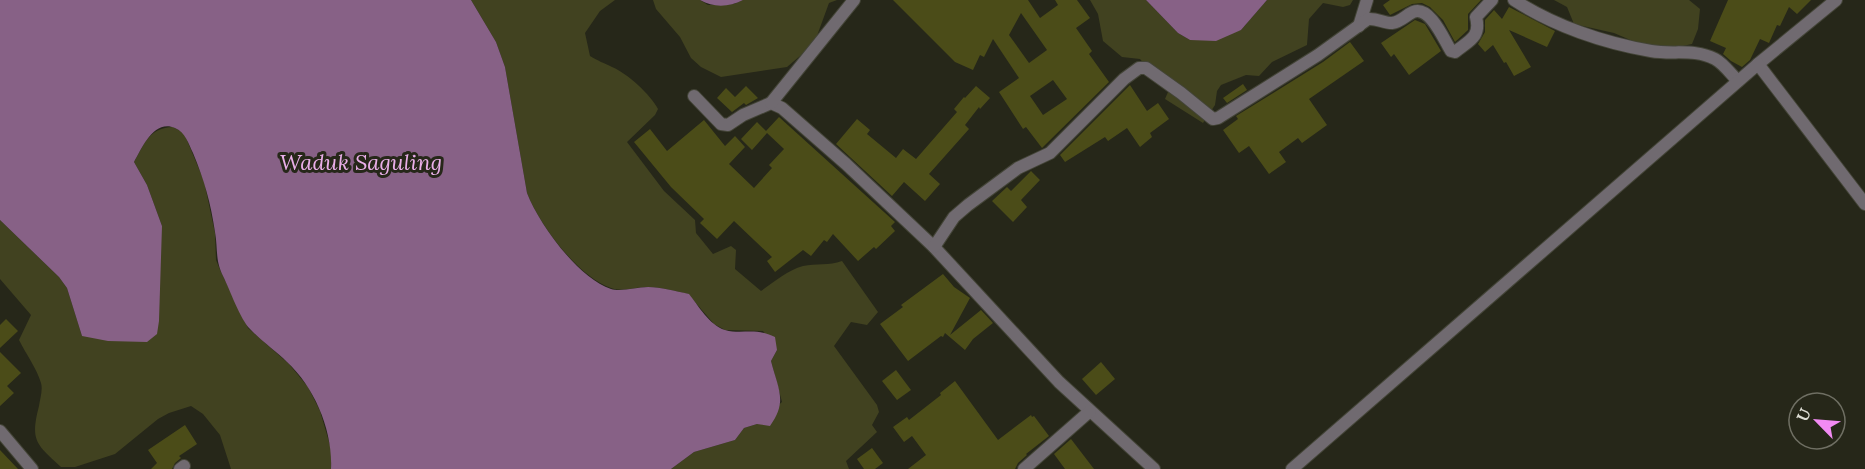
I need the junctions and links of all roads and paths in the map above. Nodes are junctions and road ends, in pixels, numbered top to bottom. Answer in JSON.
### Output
{"nodes":[{"id":1,"x":854,"y":0,"type":"edge"},
{"id":2,"x":1367,"y":0,"type":"edge"},
{"id":3,"x":1492,"y":0,"type":"edge"},
{"id":4,"x":1514,"y":0,"type":"edge"},
{"id":5,"x":1836,"y":0,"type":"edge"},
{"id":6,"x":1359,"y":26,"type":"junction"},
{"id":7,"x":1758,"y":64,"type":"junction"},
{"id":8,"x":1738,"y":81,"type":"junction"},
{"id":9,"x":694,"y":96,"type":"dead end"},
{"id":10,"x":771,"y":103,"type":"junction"},
{"id":11,"x":1865,"y":204,"type":"edge"},
{"id":12,"x":934,"y":247,"type":"junction"},
{"id":13,"x":1090,"y":411,"type":"junction"},
{"id":14,"x":0,"y":431,"type":"edge"},
{"id":15,"x":32,"y":469,"type":"edge"},
{"id":16,"x":1024,"y":469,"type":"edge"},
{"id":17,"x":1154,"y":469,"type":"edge"},
{"id":18,"x":1292,"y":469,"type":"edge"}],
"edges":[{"from":1,"to":10,"type":"street"},
{"from":2,"to":6,"type":"street"},
{"from":3,"to":6,"type":"street"},
{"from":4,"to":8,"type":"street"},
{"from":5,"to":7,"type":"street"},
{"from":6,"to":12,"type":"street"},
{"from":7,"to":8,"type":"street"},
{"from":7,"to":11,"type":"street"},
{"from":8,"to":18,"type":"street"},
{"from":9,"to":10,"type":"street"},
{"from":10,"to":12,"type":"street"},
{"from":12,"to":13,"type":"street"},
{"from":13,"to":16,"type":"street"},
{"from":13,"to":17,"type":"street"},
{"from":14,"to":15,"type":"street"}]}
